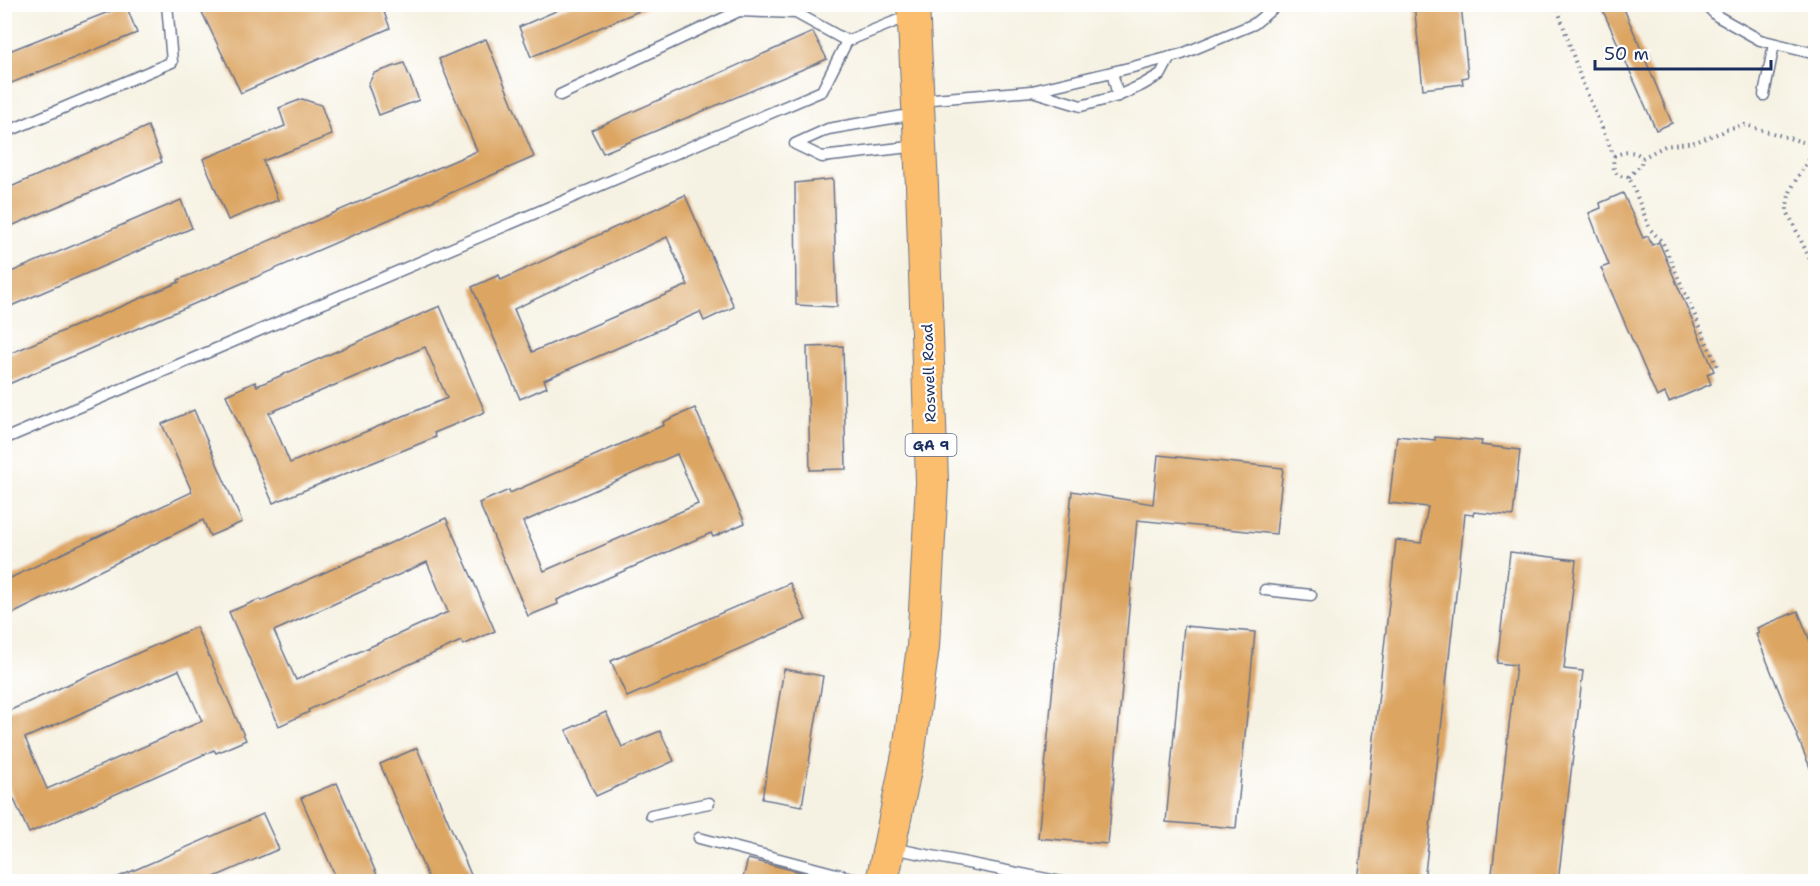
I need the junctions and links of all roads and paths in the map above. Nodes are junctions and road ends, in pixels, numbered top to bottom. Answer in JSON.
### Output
{"nodes":[{"id":1,"x":167,"y":4,"type":"edge"},
{"id":2,"x":1278,"y":4,"type":"edge"},
{"id":3,"x":1556,"y":4,"type":"edge"},
{"id":4,"x":1705,"y":4,"type":"edge"},
{"id":5,"x":738,"y":8,"type":"edge"},
{"id":6,"x":913,"y":9,"type":"edge"},
{"id":7,"x":847,"y":41,"type":"junction"},
{"id":8,"x":1774,"y":44,"type":"junction"},
{"id":9,"x":1815,"y":54,"type":"edge"},
{"id":10,"x":1170,"y":57,"type":"junction"},
{"id":11,"x":1112,"y":72,"type":"junction"},
{"id":12,"x":1032,"y":91,"type":"junction"},
{"id":13,"x":560,"y":95,"type":"dead end"},
{"id":14,"x":1764,"y":95,"type":"dead end"},
{"id":15,"x":1118,"y":96,"type":"junction"},
{"id":16,"x":918,"y":107,"type":"junction"},
{"id":17,"x":4,"y":133,"type":"edge"},
{"id":18,"x":920,"y":146,"type":"junction"},
{"id":19,"x":1815,"y":148,"type":"edge"},
{"id":20,"x":1614,"y":156,"type":"junction"},
{"id":21,"x":1642,"y":158,"type":"junction"},
{"id":22,"x":1629,"y":177,"type":"junction"},
{"id":23,"x":1815,"y":272,"type":"edge"},
{"id":24,"x":1717,"y":366,"type":"dead end"},
{"id":25,"x":4,"y":439,"type":"edge"},
{"id":26,"x":1265,"y":590,"type":"dead end"},
{"id":27,"x":1311,"y":595,"type":"dead end"},
{"id":28,"x":709,"y":804,"type":"dead end"},
{"id":29,"x":651,"y":815,"type":"dead end"},
{"id":30,"x":699,"y":838,"type":"dead end"},
{"id":31,"x":889,"y":847,"type":"junction"},
{"id":32,"x":867,"y":882,"type":"edge"},
{"id":33,"x":882,"y":882,"type":"edge"},
{"id":34,"x":1062,"y":882,"type":"edge"}],
"edges":[{"from":1,"to":17,"type":"lane"},
{"from":2,"to":10,"type":"lane"},
{"from":3,"to":20,"type":"path"},
{"from":4,"to":8,"type":"lane"},
{"from":5,"to":7,"type":"lane"},
{"from":5,"to":13,"type":"lane"},
{"from":6,"to":7,"type":"lane"},
{"from":6,"to":16,"type":"main road","name":"Roswell Road","number":"GA 9"},
{"from":7,"to":25,"type":"lane"},
{"from":8,"to":9,"type":"lane"},
{"from":8,"to":14,"type":"lane"},
{"from":10,"to":11,"type":"lane"},
{"from":10,"to":15,"type":"lane"},
{"from":11,"to":12,"type":"lane"},
{"from":11,"to":15,"type":"lane"},
{"from":12,"to":15,"type":"lane"},
{"from":12,"to":16,"type":"lane"},
{"from":16,"to":18,"type":"main road","name":"Roswell Road","number":"GA 9"},
{"from":16,"to":18,"type":"lane"},
{"from":18,"to":31,"type":"main road","name":"Roswell Road","number":"GA 9"},
{"from":19,"to":21,"type":"path"},
{"from":19,"to":23,"type":"path"},
{"from":20,"to":21,"type":"path"},
{"from":20,"to":22,"type":"path"},
{"from":21,"to":22,"type":"path"},
{"from":22,"to":24,"type":"path"},
{"from":26,"to":27,"type":"lane"},
{"from":28,"to":29,"type":"lane"},
{"from":30,"to":32,"type":"lane"},
{"from":31,"to":33,"type":"main road","name":"Roswell Road","number":"GA 9"},
{"from":31,"to":34,"type":"lane"}]}
